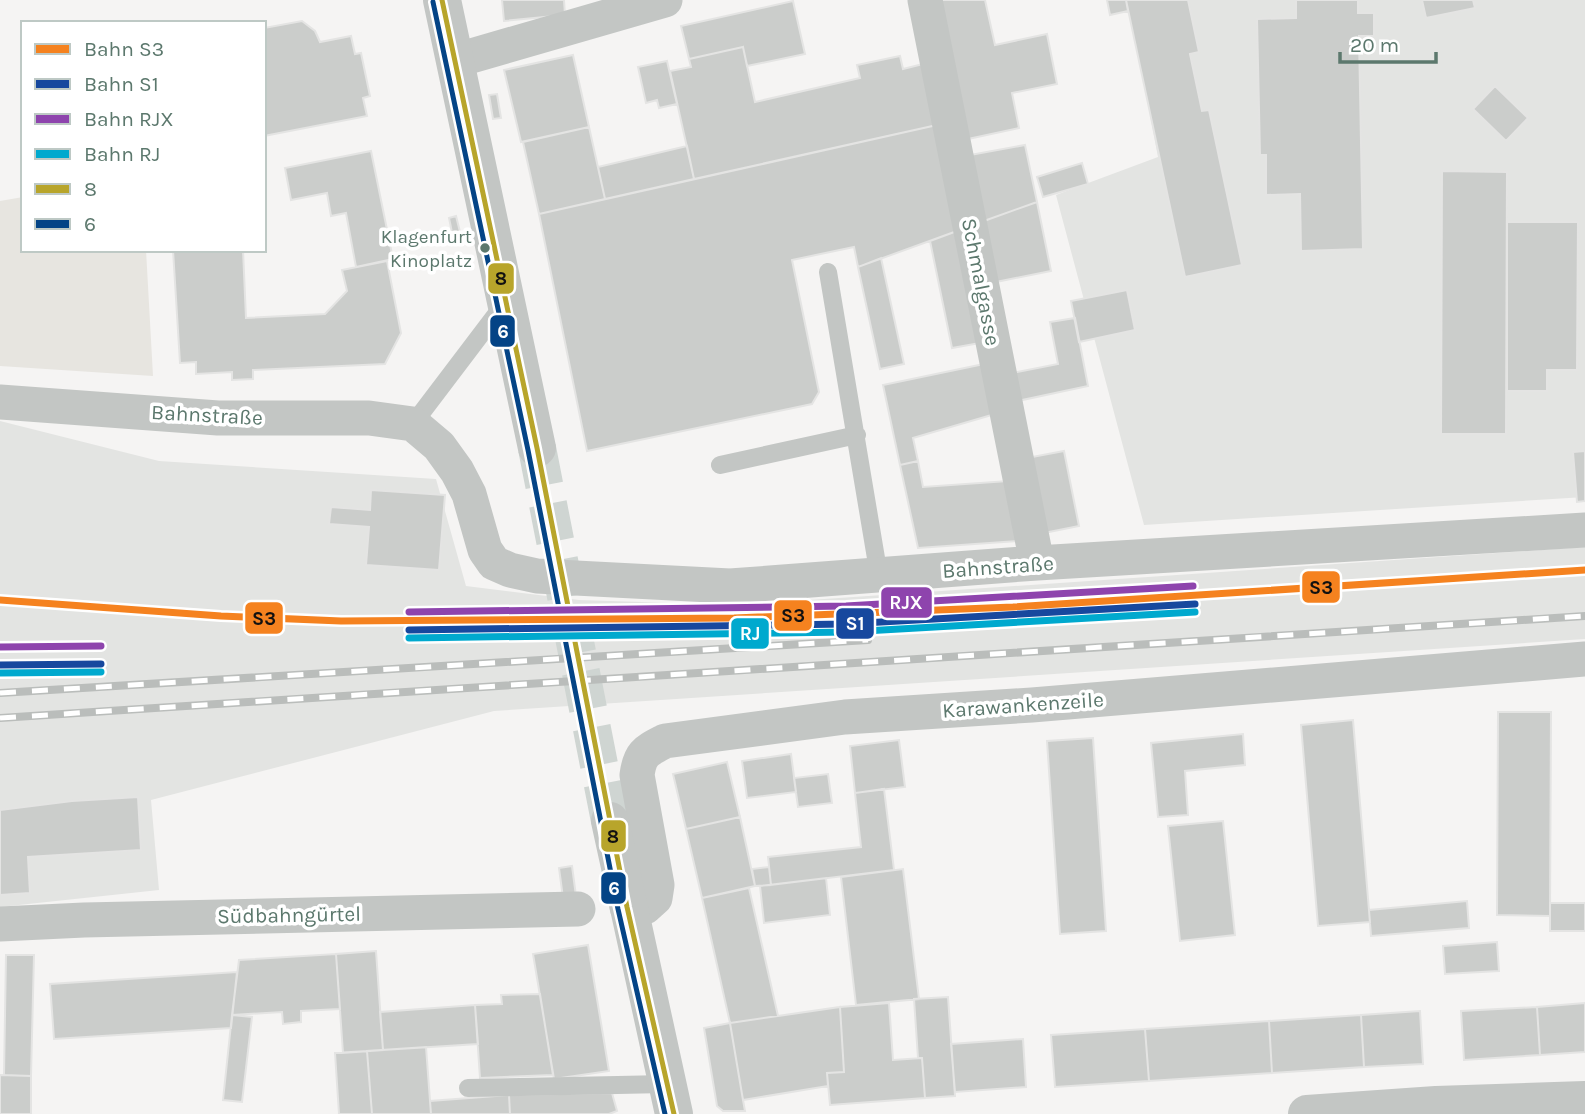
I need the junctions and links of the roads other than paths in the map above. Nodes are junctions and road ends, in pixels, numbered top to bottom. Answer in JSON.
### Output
{"nodes":[{"id":1,"x":442,"y":0,"type":"edge"},
{"id":2,"x":665,"y":0,"type":"edge"},
{"id":3,"x":925,"y":0,"type":"edge"},
{"id":4,"x":454,"y":61,"type":"junction"},
{"id":5,"x":828,"y":272,"type":"dead end"},
{"id":6,"x":507,"y":300,"type":"junction"},
{"id":7,"x":0,"y":402,"type":"edge"},
{"id":8,"x":413,"y":424,"type":"junction"},
{"id":9,"x":857,"y":435,"type":"junction"},
{"id":10,"x":537,"y":448,"type":"tunnel mouth"},
{"id":11,"x":720,"y":465,"type":"dead end"},
{"id":12,"x":1585,"y":530,"type":"edge"},
{"id":13,"x":1037,"y":563,"type":"junction"},
{"id":14,"x":878,"y":576,"type":"junction"},
{"id":15,"x":1585,"y":659,"type":"edge"},
{"id":16,"x":610,"y":821,"type":"tunnel mouth"},
{"id":17,"x":627,"y":907,"type":"junction"},
{"id":18,"x":578,"y":909,"type":"dead end"},
{"id":19,"x":0,"y":924,"type":"edge"},
{"id":20,"x":468,"y":1088,"type":"dead end"},
{"id":21,"x":670,"y":1099,"type":"edge"},
{"id":22,"x":1585,"y":1100,"type":"edge"},
{"id":23,"x":1307,"y":1114,"type":"edge"}],
"edges":[{"from":1,"to":4,"type":"street"},
{"from":2,"to":4,"type":"street"},
{"from":3,"to":13,"type":"street","name":"Schmalgasse"},
{"from":4,"to":6,"type":"street"},
{"from":5,"to":9,"type":"lane"},
{"from":6,"to":8,"type":"lane"},
{"from":6,"to":10,"type":"street"},
{"from":7,"to":8,"type":"street","name":"Bahnstraße"},
{"from":8,"to":14,"type":"street","name":"Bahnstraße"},
{"from":9,"to":11,"type":"lane"},
{"from":9,"to":14,"type":"lane"},
{"from":12,"to":13,"type":"street","name":"Bahnstraße"},
{"from":13,"to":14,"type":"street","name":"Bahnstraße"},
{"from":15,"to":17,"type":"street","name":"Karawankenzeile"},
{"from":16,"to":17,"type":"street"},
{"from":17,"to":21,"type":"street"},
{"from":18,"to":19,"type":"street","name":"Südbahngürtel"},
{"from":20,"to":21,"type":"lane"},
{"from":22,"to":23,"type":"street"}]}
